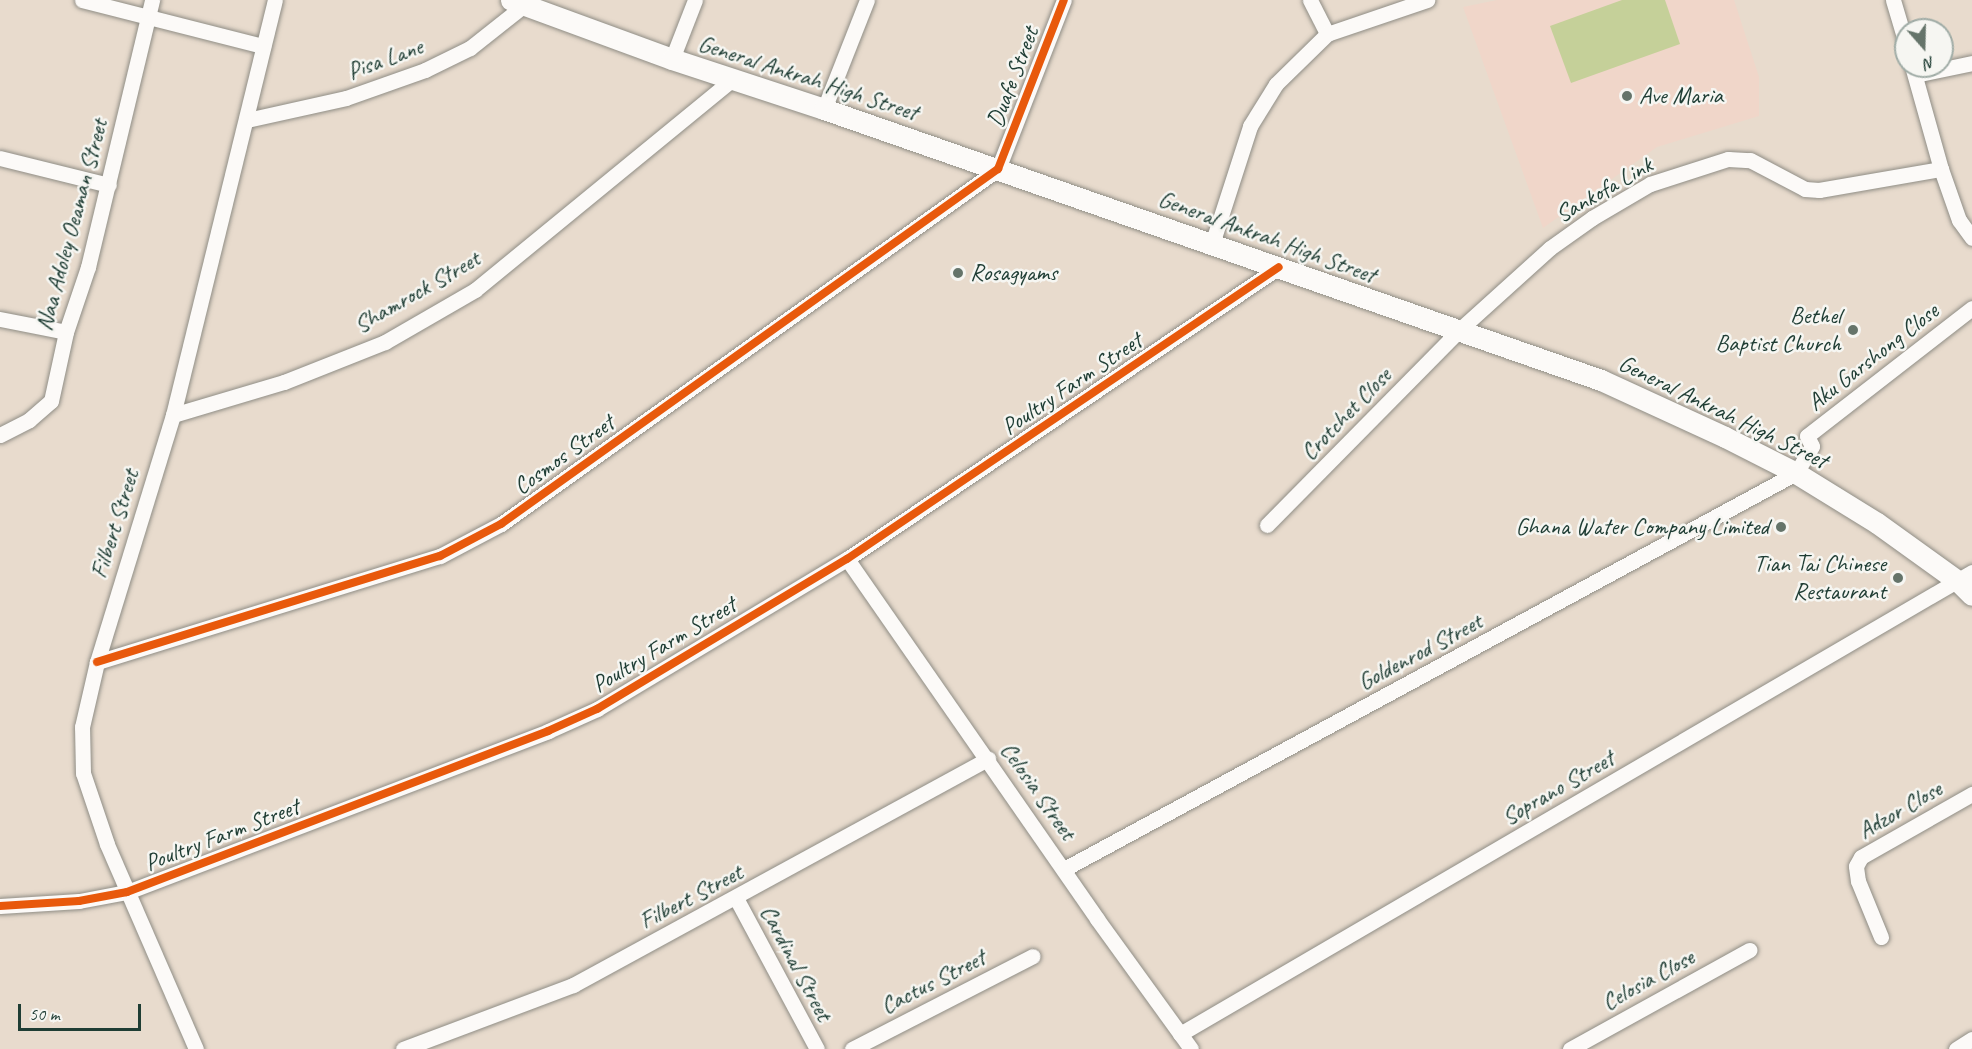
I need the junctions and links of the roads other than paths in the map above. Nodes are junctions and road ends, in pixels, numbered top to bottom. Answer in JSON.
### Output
{"nodes":[{"id":1,"x":82,"y":0,"type":"edge"},
{"id":2,"x":152,"y":0,"type":"edge"},
{"id":3,"x":275,"y":0,"type":"edge"},
{"id":4,"x":695,"y":0,"type":"edge"},
{"id":5,"x":867,"y":0,"type":"edge"},
{"id":6,"x":1065,"y":0,"type":"edge"},
{"id":7,"x":1310,"y":0,"type":"edge"},
{"id":8,"x":1427,"y":0,"type":"edge"},
{"id":9,"x":1893,"y":0,"type":"edge"},
{"id":10,"x":517,"y":3,"type":"edge"},
{"id":11,"x":148,"y":18,"type":"junction"},
{"id":12,"x":1898,"y":18,"type":"edge"},
{"id":13,"x":1327,"y":34,"type":"junction"},
{"id":14,"x":263,"y":46,"type":"junction"},
{"id":15,"x":672,"y":59,"type":"junction"},
{"id":16,"x":1972,"y":63,"type":"edge"},
{"id":17,"x":1954,"y":65,"type":"edge"},
{"id":18,"x":734,"y":78,"type":"junction"},
{"id":19,"x":1916,"y":78,"type":"edge"},
{"id":20,"x":824,"y":109,"type":"junction"},
{"id":21,"x":247,"y":120,"type":"junction"},
{"id":22,"x":0,"y":158,"type":"edge"},
{"id":23,"x":998,"y":169,"type":"junction"},
{"id":24,"x":1941,"y":169,"type":"junction"},
{"id":25,"x":109,"y":185,"type":"junction"},
{"id":26,"x":1972,"y":238,"type":"edge"},
{"id":27,"x":1212,"y":244,"type":"junction"},
{"id":28,"x":1279,"y":267,"type":"junction"},
{"id":29,"x":1972,"y":308,"type":"edge"},
{"id":30,"x":0,"y":319,"type":"edge"},
{"id":31,"x":66,"y":332,"type":"junction"},
{"id":32,"x":1457,"y":332,"type":"junction"},
{"id":33,"x":173,"y":415,"type":"junction"},
{"id":34,"x":0,"y":435,"type":"edge"},
{"id":35,"x":1796,"y":473,"type":"junction"},
{"id":36,"x":1267,"y":525,"type":"dead end"},
{"id":37,"x":847,"y":559,"type":"junction"},
{"id":38,"x":1968,"y":583,"type":"edge"},
{"id":39,"x":97,"y":662,"type":"junction"},
{"id":40,"x":988,"y":759,"type":"junction"},
{"id":41,"x":1972,"y":794,"type":"edge"},
{"id":42,"x":1064,"y":869,"type":"junction"},
{"id":43,"x":127,"y":892,"type":"junction"},
{"id":44,"x":736,"y":898,"type":"junction"},
{"id":45,"x":0,"y":906,"type":"edge"},
{"id":46,"x":1881,"y":937,"type":"dead end"},
{"id":47,"x":1749,"y":950,"type":"dead end"},
{"id":48,"x":1033,"y":956,"type":"dead end"},
{"id":49,"x":1180,"y":1034,"type":"junction"},
{"id":50,"x":1972,"y":1039,"type":"edge"},
{"id":51,"x":196,"y":1049,"type":"edge"},
{"id":52,"x":403,"y":1049,"type":"edge"},
{"id":53,"x":817,"y":1049,"type":"edge"},
{"id":54,"x":852,"y":1049,"type":"edge"},
{"id":55,"x":1191,"y":1049,"type":"edge"},
{"id":56,"x":1570,"y":1049,"type":"edge"},
{"id":57,"x":1956,"y":1049,"type":"edge"}],
"edges":[{"from":1,"to":11,"type":"street"},
{"from":2,"to":11,"type":"street","name":"Naa Adoley Oeaman Street"},
{"from":3,"to":14,"type":"street","name":"Filbert Street"},
{"from":4,"to":15,"type":"street"},
{"from":5,"to":20,"type":"street"},
{"from":6,"to":23,"type":"street","name":"Duafe Street"},
{"from":7,"to":13,"type":"street"},
{"from":8,"to":13,"type":"street"},
{"from":9,"to":12,"type":"street"},
{"from":10,"to":15,"type":"main road","name":"General Ankrah High Street"},
{"from":10,"to":21,"type":"street","name":"Pisa Lane"},
{"from":11,"to":14,"type":"street"},
{"from":11,"to":25,"type":"street","name":"Naa Adoley Oeaman Street"},
{"from":13,"to":27,"type":"street"},
{"from":14,"to":21,"type":"street","name":"Filbert Street"},
{"from":15,"to":18,"type":"main road","name":"General Ankrah High Street"},
{"from":16,"to":17,"type":"street"},
{"from":18,"to":20,"type":"main road","name":"General Ankrah High Street"},
{"from":18,"to":33,"type":"street","name":"Shamrock Street"},
{"from":19,"to":24,"type":"street"},
{"from":20,"to":23,"type":"main road","name":"General Ankrah High Street"},
{"from":21,"to":33,"type":"street","name":"Filbert Street"},
{"from":22,"to":25,"type":"street"},
{"from":23,"to":27,"type":"main road","name":"General Ankrah High Street"},
{"from":23,"to":39,"type":"street","name":"Cosmos Street"},
{"from":24,"to":26,"type":"street"},
{"from":24,"to":32,"type":"street","name":"Sankofa Link"},
{"from":25,"to":31,"type":"street","name":"Naa Adoley Oeaman Street"},
{"from":27,"to":28,"type":"main road","name":"General Ankrah High Street"},
{"from":28,"to":32,"type":"main road","name":"General Ankrah High Street"},
{"from":28,"to":37,"type":"street","name":"Poultry Farm Street"},
{"from":29,"to":35,"type":"street","name":"Aku Garshong Close"},
{"from":30,"to":31,"type":"street"},
{"from":31,"to":34,"type":"street","name":"Naa Adoley Oeaman Street"},
{"from":32,"to":35,"type":"main road","name":"General Ankrah High Street"},
{"from":32,"to":36,"type":"street","name":"Crotchet Close"},
{"from":33,"to":39,"type":"street","name":"Filbert Street"},
{"from":35,"to":38,"type":"main road","name":"General Ankrah High Street"},
{"from":35,"to":42,"type":"street","name":"Goldenrod Street"},
{"from":37,"to":40,"type":"street","name":"Celosia Street"},
{"from":37,"to":43,"type":"street","name":"Poultry Farm Street"},
{"from":38,"to":49,"type":"street","name":"Soprano Street"},
{"from":39,"to":43,"type":"street","name":"Filbert Street"},
{"from":40,"to":42,"type":"street","name":"Celosia Street"},
{"from":40,"to":44,"type":"street","name":"Filbert Street"},
{"from":41,"to":46,"type":"street","name":"Adzor Close"},
{"from":42,"to":49,"type":"street","name":"Celosia Street"},
{"from":43,"to":45,"type":"street","name":"Poultry Farm Street"},
{"from":43,"to":51,"type":"street","name":"Filbert Street"},
{"from":44,"to":52,"type":"street","name":"Filbert Street"},
{"from":44,"to":53,"type":"street","name":"Cardinal Street"},
{"from":47,"to":56,"type":"street","name":"Celosia Close"},
{"from":48,"to":54,"type":"street","name":"Cactus Street"},
{"from":49,"to":55,"type":"street","name":"Celosia Street"},
{"from":50,"to":57,"type":"street"}]}
